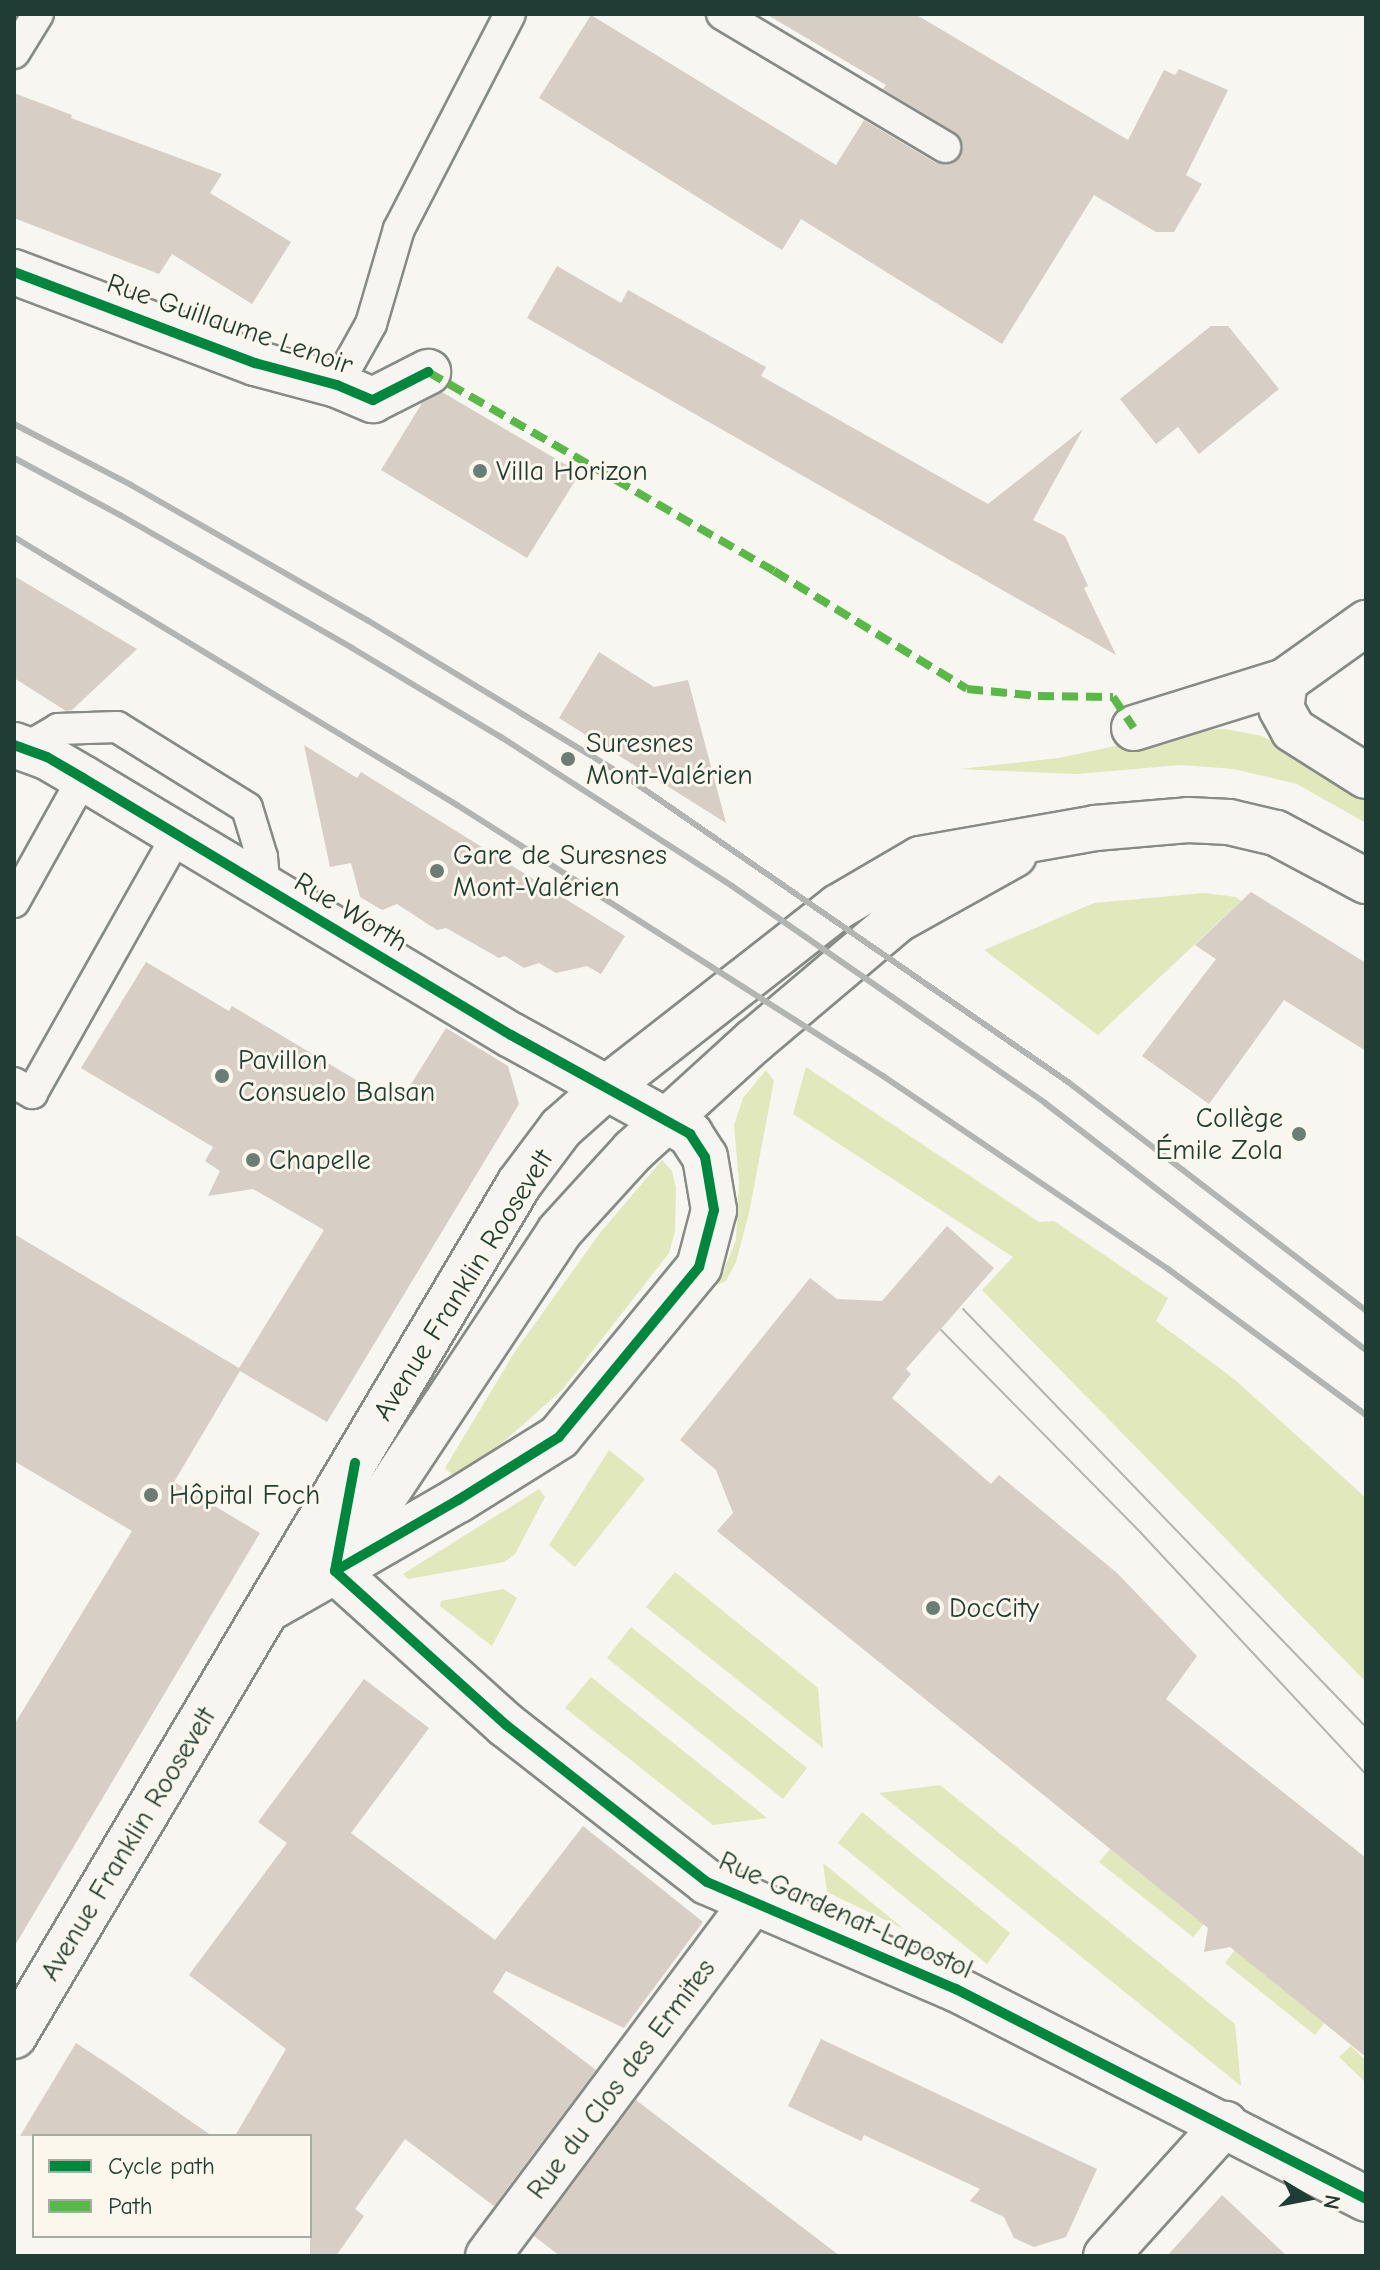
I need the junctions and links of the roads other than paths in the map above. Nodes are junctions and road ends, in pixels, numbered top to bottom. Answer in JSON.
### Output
{"nodes":[{"id":1,"x":38,"y":14,"type":"edge"},
{"id":2,"x":510,"y":14,"type":"edge"},
{"id":3,"x":722,"y":14,"type":"edge"},
{"id":4,"x":14,"y":53,"type":"edge"},
{"id":5,"x":945,"y":147,"type":"dead end"},
{"id":6,"x":14,"y":272,"type":"edge"},
{"id":7,"x":428,"y":372,"type":"dead end"},
{"id":8,"x":337,"y":385,"type":"junction"},
{"id":9,"x":1366,"y":623,"type":"edge"},
{"id":10,"x":1285,"y":681,"type":"junction"},
{"id":11,"x":1134,"y":728,"type":"dead end"},
{"id":12,"x":19,"y":747,"type":"edge"},
{"id":13,"x":1366,"y":776,"type":"edge"},
{"id":14,"x":83,"y":778,"type":"junction"},
{"id":15,"x":178,"y":834,"type":"junction"},
{"id":16,"x":1047,"y":836,"type":"junction"},
{"id":17,"x":1366,"y":881,"type":"edge"},
{"id":18,"x":265,"y":889,"type":"junction"},
{"id":19,"x":14,"y":902,"type":"edge"},
{"id":20,"x":14,"y":1083,"type":"edge"},
{"id":21,"x":605,"y":1089,"type":"junction"},
{"id":22,"x":665,"y":1119,"type":"junction"},
{"id":23,"x":355,"y":1463,"type":"junction"},
{"id":24,"x":335,"y":1571,"type":"junction"},
{"id":25,"x":266,"y":1611,"type":"junction"},
{"id":26,"x":753,"y":1902,"type":"junction"},
{"id":27,"x":14,"y":2036,"type":"edge"},
{"id":28,"x":1225,"y":2124,"type":"junction"},
{"id":29,"x":1366,"y":2199,"type":"edge"},
{"id":30,"x":488,"y":2256,"type":"edge"},
{"id":31,"x":1106,"y":2256,"type":"edge"}],
"edges":[{"from":1,"to":4,"type":"lane"},
{"from":2,"to":8,"type":"lane"},
{"from":3,"to":5,"type":"lane"},
{"from":6,"to":8,"type":"street","name":"Rue Guillaume Lenoir"},
{"from":7,"to":8,"type":"street","name":"Rue Guillaume Lenoir"},
{"from":9,"to":10,"type":"street"},
{"from":10,"to":11,"type":"street"},
{"from":10,"to":13,"type":"street"},
{"from":12,"to":14,"type":"street","name":"Rue Worth"},
{"from":12,"to":18,"type":"lane"},
{"from":14,"to":15,"type":"street","name":"Rue Worth"},
{"from":14,"to":19,"type":"lane"},
{"from":15,"to":18,"type":"street","name":"Rue Worth"},
{"from":15,"to":20,"type":"lane"},
{"from":16,"to":17,"type":"street","name":"Avenue Franklin Roosevelt"},
{"from":16,"to":21,"type":"street","name":"Avenue Franklin Roosevelt"},
{"from":16,"to":22,"type":"street","name":"Avenue Franklin Roosevelt"},
{"from":18,"to":21,"type":"street","name":"Rue Worth"},
{"from":21,"to":22,"type":"street","name":"Rue Worth"},
{"from":21,"to":23,"type":"street","name":"Avenue Franklin Roosevelt"},
{"from":22,"to":24,"type":"street","name":"Avenue Franklin Roosevelt"},
{"from":22,"to":24,"type":"street","name":"Avenue Franklin Roosevelt"},
{"from":23,"to":24,"type":"street"},
{"from":23,"to":25,"type":"street","name":"Avenue Franklin Roosevelt"},
{"from":24,"to":25,"type":"street","name":"Avenue Franklin Roosevelt"},
{"from":24,"to":26,"type":"street","name":"Rue Gardenat-Lapostol"},
{"from":25,"to":27,"type":"street","name":"Avenue Franklin Roosevelt"},
{"from":26,"to":28,"type":"street","name":"Rue Gardenat-Lapostol"},
{"from":26,"to":30,"type":"street","name":"Rue du Clos des Ermites"},
{"from":28,"to":29,"type":"street","name":"Rue Gardenat-Lapostol"},
{"from":28,"to":31,"type":"street"}]}
